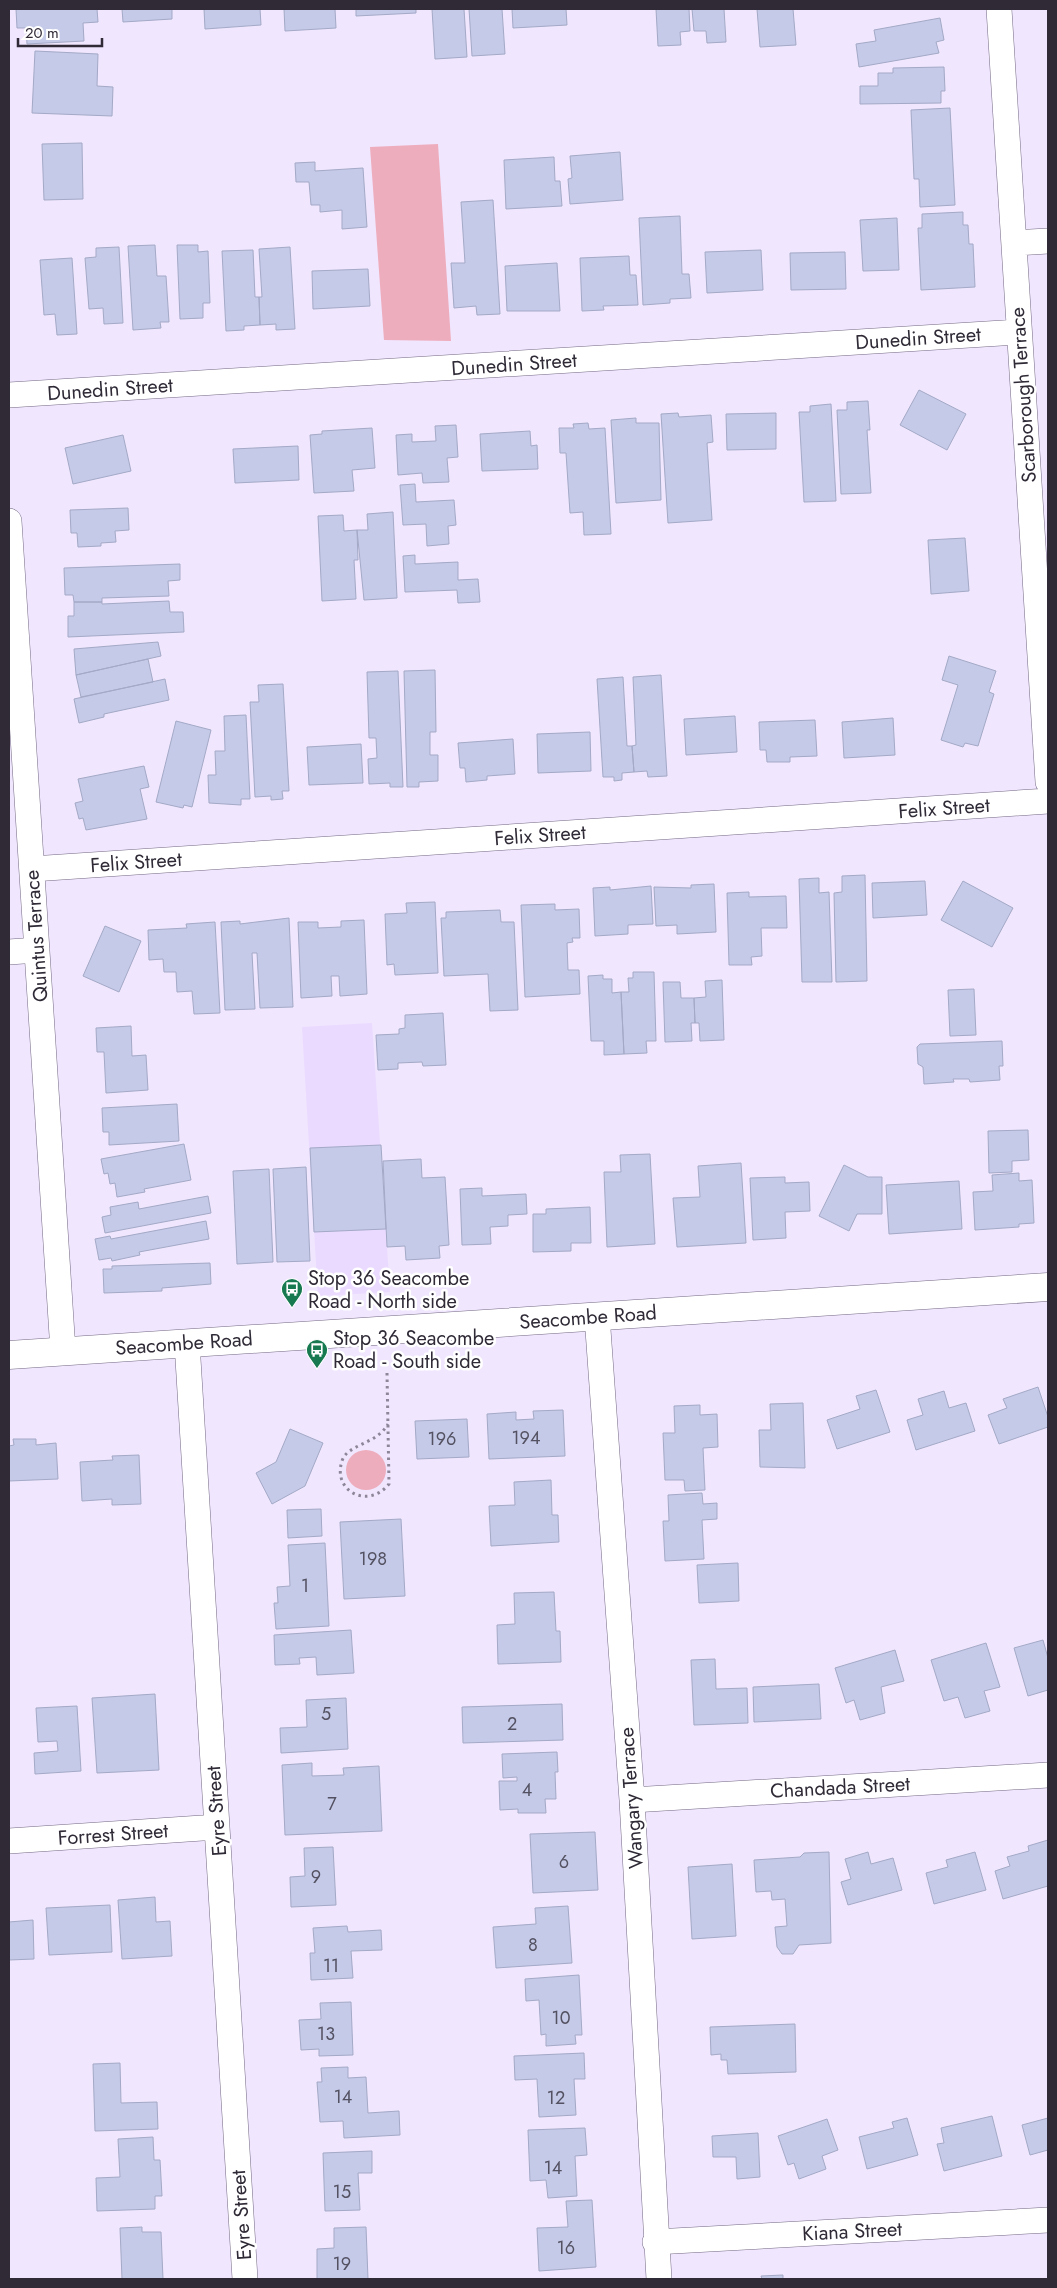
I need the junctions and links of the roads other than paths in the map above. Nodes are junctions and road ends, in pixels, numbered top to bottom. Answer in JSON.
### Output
{"nodes":[{"id":1,"x":998,"y":9,"type":"edge"},
{"id":2,"x":1048,"y":241,"type":"edge"},
{"id":3,"x":1014,"y":243,"type":"junction"},
{"id":4,"x":1019,"y":332,"type":"junction"},
{"id":5,"x":9,"y":395,"type":"edge"},
{"id":6,"x":9,"y":521,"type":"edge"},
{"id":7,"x":1048,"y":782,"type":"edge"},
{"id":8,"x":1048,"y":801,"type":"edge"},
{"id":9,"x":32,"y":868,"type":"junction"},
{"id":10,"x":37,"y":950,"type":"junction"},
{"id":11,"x":9,"y":952,"type":"edge"},
{"id":12,"x":1048,"y":1287,"type":"edge"},
{"id":13,"x":597,"y":1316,"type":"junction"},
{"id":14,"x":187,"y":1343,"type":"junction"},
{"id":15,"x":64,"y":1351,"type":"junction"},
{"id":16,"x":9,"y":1355,"type":"edge"},
{"id":17,"x":1048,"y":1775,"type":"edge"},
{"id":18,"x":632,"y":1800,"type":"junction"},
{"id":19,"x":217,"y":1827,"type":"junction"},
{"id":20,"x":9,"y":1841,"type":"edge"},
{"id":21,"x":1048,"y":2220,"type":"edge"},
{"id":22,"x":655,"y":2242,"type":"junction"},
{"id":23,"x":246,"y":2279,"type":"edge"},
{"id":24,"x":658,"y":2279,"type":"edge"}],
"edges":[{"from":1,"to":3,"type":"street","name":"Scarborough Terrace"},
{"from":2,"to":3,"type":"street"},
{"from":3,"to":4,"type":"street","name":"Scarborough Terrace"},
{"from":4,"to":5,"type":"street","name":"Dunedin Street"},
{"from":4,"to":7,"type":"street","name":"Scarborough Terrace"},
{"from":6,"to":9,"type":"street","name":"Quintus Terrace"},
{"from":8,"to":9,"type":"street","name":"Felix Street"},
{"from":9,"to":10,"type":"street","name":"Quintus Terrace"},
{"from":10,"to":11,"type":"street"},
{"from":10,"to":15,"type":"street","name":"Quintus Terrace"},
{"from":12,"to":13,"type":"main road","name":"Seacombe Road"},
{"from":13,"to":14,"type":"main road","name":"Seacombe Road"},
{"from":13,"to":18,"type":"street","name":"Wangary Terrace"},
{"from":14,"to":15,"type":"main road","name":"Seacombe Road"},
{"from":14,"to":19,"type":"street","name":"Eyre Street"},
{"from":15,"to":16,"type":"main road","name":"Seacombe Road"},
{"from":17,"to":18,"type":"street","name":"Chandada Street"},
{"from":18,"to":22,"type":"street","name":"Wangary Terrace"},
{"from":19,"to":20,"type":"street","name":"Forrest Street"},
{"from":19,"to":23,"type":"street","name":"Eyre Street"},
{"from":21,"to":22,"type":"street","name":"Kiana Street"},
{"from":22,"to":24,"type":"street","name":"Wangary Terrace"}]}
